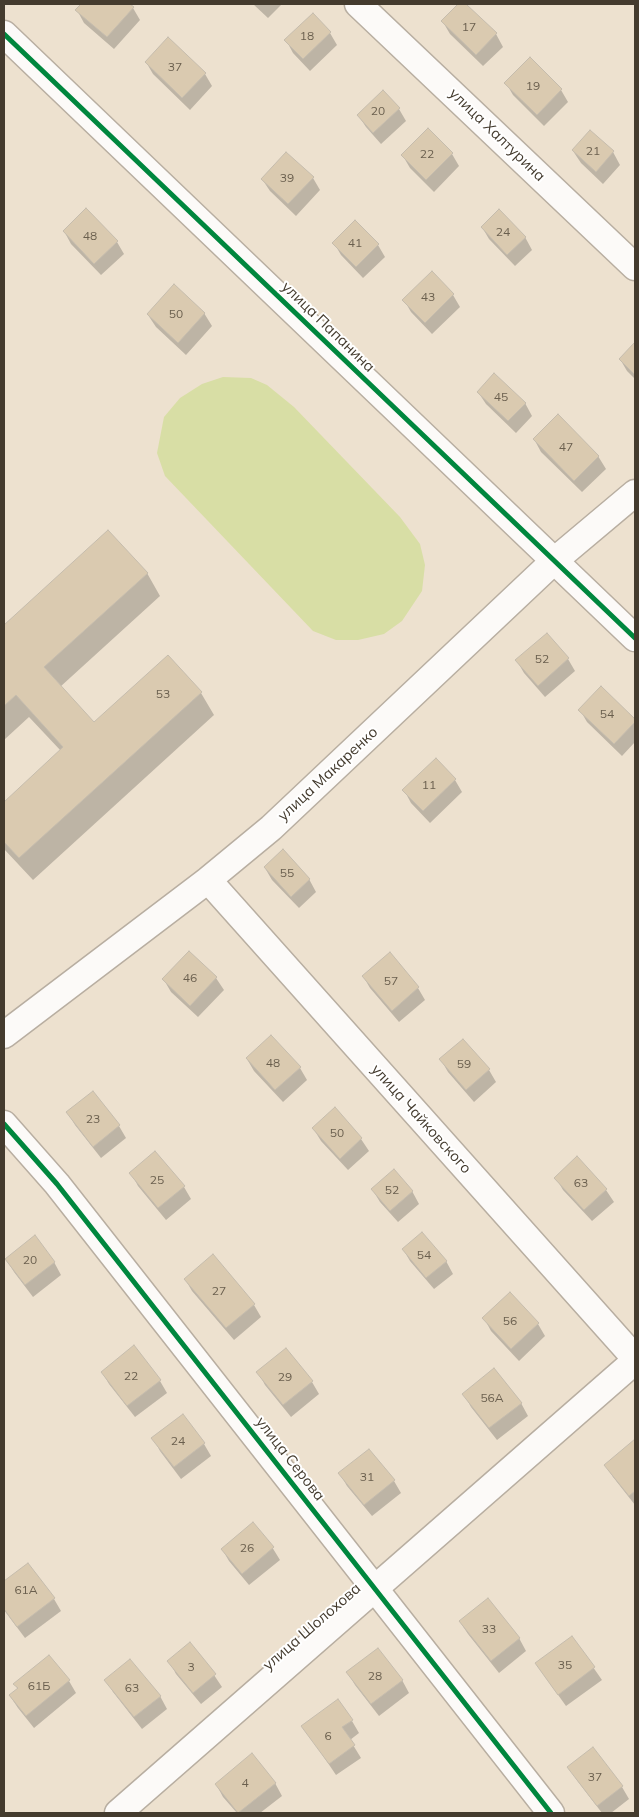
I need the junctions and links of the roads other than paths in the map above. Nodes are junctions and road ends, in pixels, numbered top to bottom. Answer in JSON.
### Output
{"nodes":[{"id":1,"x":358,"y":4,"type":"edge"},
{"id":2,"x":4,"y":34,"type":"edge"},
{"id":3,"x":635,"y":267,"type":"edge"},
{"id":4,"x":635,"y":492,"type":"edge"},
{"id":5,"x":554,"y":561,"type":"junction"},
{"id":6,"x":635,"y":638,"type":"edge"},
{"id":7,"x":208,"y":880,"type":"junction"},
{"id":8,"x":4,"y":1035,"type":"edge"},
{"id":9,"x":4,"y":1124,"type":"edge"},
{"id":10,"x":635,"y":1359,"type":"edge"},
{"id":11,"x":375,"y":1588,"type":"junction"},
{"id":12,"x":118,"y":1813,"type":"edge"},
{"id":13,"x":551,"y":1813,"type":"edge"}],
"edges":[{"from":1,"to":3,"type":"street","name":"улица Халтурина"},
{"from":2,"to":5,"type":"street","name":"улица Папанина"},
{"from":4,"to":5,"type":"street","name":"улица Макаренко"},
{"from":5,"to":6,"type":"street","name":"улица Папанина"},
{"from":5,"to":7,"type":"street","name":"улица Макаренко"},
{"from":7,"to":8,"type":"street","name":"улица Макаренко"},
{"from":7,"to":10,"type":"street","name":"улица Чайковского"},
{"from":9,"to":11,"type":"street","name":"улица Серова"},
{"from":10,"to":11,"type":"street","name":"улица Шолохова"},
{"from":11,"to":12,"type":"street","name":"улица Шолохова"},
{"from":11,"to":13,"type":"street","name":"улица Серова"}]}
